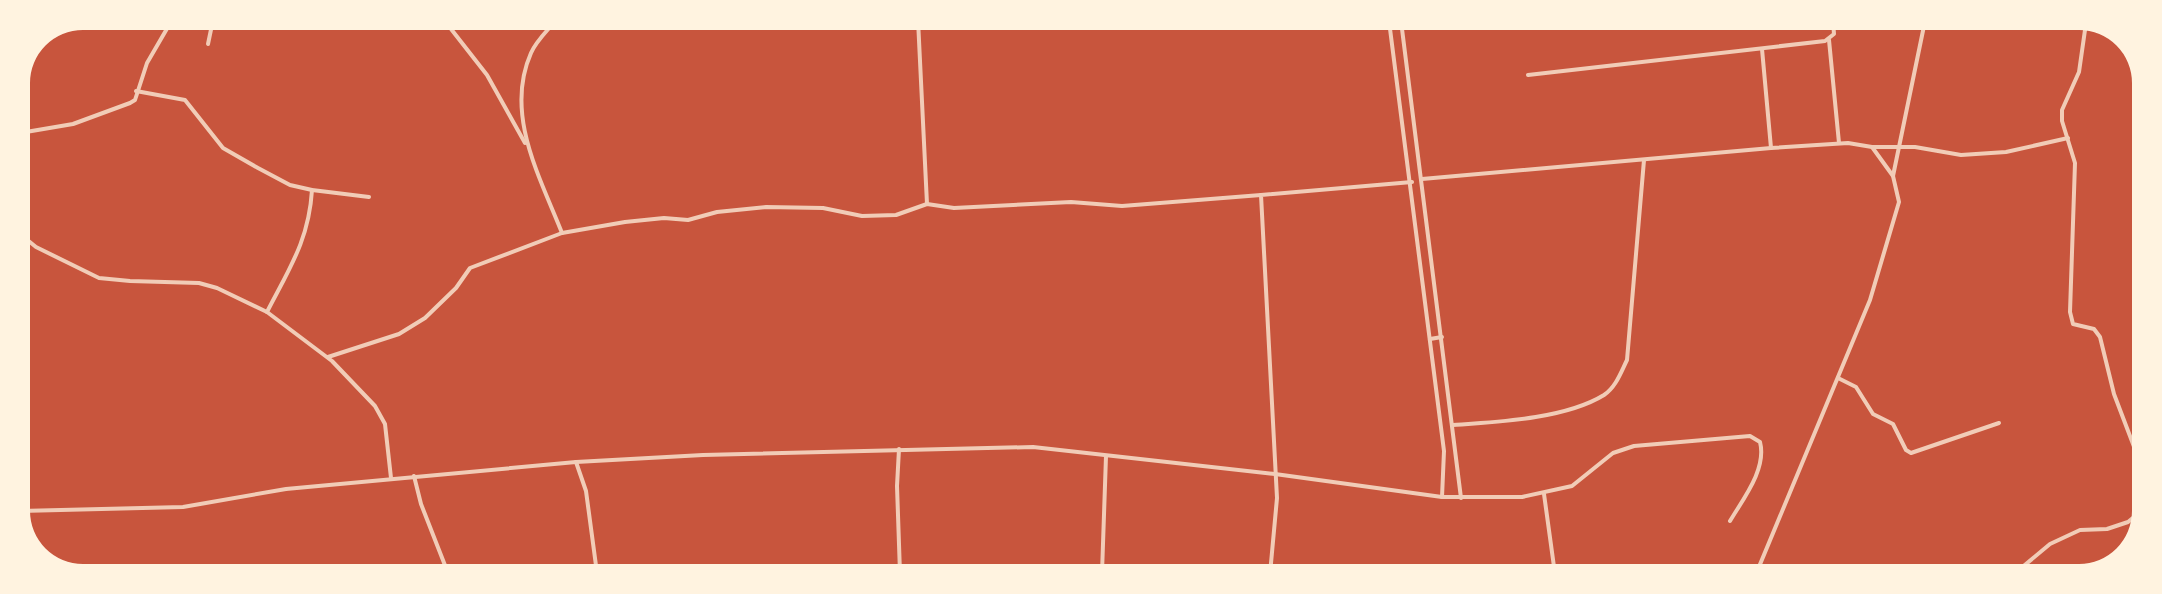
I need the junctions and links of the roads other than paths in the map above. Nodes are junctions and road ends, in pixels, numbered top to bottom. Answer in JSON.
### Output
{"nodes":[{"id":1,"x":166,"y":30,"type":"edge"},
{"id":2,"x":211,"y":30,"type":"edge"},
{"id":3,"x":452,"y":30,"type":"edge"},
{"id":4,"x":548,"y":30,"type":"edge"},
{"id":5,"x":918,"y":30,"type":"edge"},
{"id":6,"x":1390,"y":30,"type":"edge"},
{"id":7,"x":1402,"y":30,"type":"edge"},
{"id":8,"x":1834,"y":30,"type":"edge"},
{"id":9,"x":1923,"y":30,"type":"edge"},
{"id":10,"x":2083,"y":30,"type":"edge"},
{"id":11,"x":1829,"y":40,"type":"junction"},
{"id":12,"x":208,"y":44,"type":"dead end"},
{"id":13,"x":1762,"y":49,"type":"junction"},
{"id":14,"x":1528,"y":75,"type":"dead end"},
{"id":15,"x":1411,"y":89,"type":"junction"},
{"id":16,"x":136,"y":91,"type":"junction"},
{"id":17,"x":1400,"y":91,"type":"junction"},
{"id":18,"x":30,"y":132,"type":"edge"},
{"id":19,"x":2068,"y":138,"type":"junction"},
{"id":20,"x":1839,"y":143,"type":"junction"},
{"id":21,"x":527,"y":147,"type":"junction"},
{"id":22,"x":1872,"y":147,"type":"junction"},
{"id":23,"x":1898,"y":147,"type":"junction"},
{"id":24,"x":1771,"y":148,"type":"junction"},
{"id":25,"x":1644,"y":160,"type":"junction"},
{"id":26,"x":1893,"y":177,"type":"junction"},
{"id":27,"x":1422,"y":179,"type":"junction"},
{"id":28,"x":1412,"y":182,"type":"junction"},
{"id":29,"x":312,"y":190,"type":"junction"},
{"id":30,"x":1261,"y":195,"type":"junction"},
{"id":31,"x":369,"y":197,"type":"dead end"},
{"id":32,"x":927,"y":204,"type":"junction"},
{"id":33,"x":562,"y":233,"type":"junction"},
{"id":34,"x":30,"y":242,"type":"edge"},
{"id":35,"x":267,"y":312,"type":"junction"},
{"id":36,"x":1442,"y":338,"type":"junction"},
{"id":37,"x":1430,"y":339,"type":"junction"},
{"id":38,"x":328,"y":357,"type":"junction"},
{"id":39,"x":1838,"y":378,"type":"junction"},
{"id":40,"x":1999,"y":423,"type":"dead end"},
{"id":41,"x":1453,"y":425,"type":"junction"},
{"id":42,"x":2132,"y":441,"type":"edge"},
{"id":43,"x":899,"y":449,"type":"junction"},
{"id":44,"x":1106,"y":456,"type":"junction"},
{"id":45,"x":576,"y":462,"type":"junction"},
{"id":46,"x":1275,"y":474,"type":"junction"},
{"id":47,"x":414,"y":476,"type":"junction"},
{"id":48,"x":391,"y":478,"type":"junction"},
{"id":49,"x":1544,"y":494,"type":"junction"},
{"id":50,"x":1442,"y":497,"type":"junction"},
{"id":51,"x":1461,"y":498,"type":"junction"},
{"id":52,"x":30,"y":511,"type":"edge"},
{"id":53,"x":2132,"y":519,"type":"edge"},
{"id":54,"x":1730,"y":521,"type":"dead end"},
{"id":55,"x":444,"y":564,"type":"edge"},
{"id":56,"x":596,"y":564,"type":"edge"},
{"id":57,"x":900,"y":564,"type":"edge"},
{"id":58,"x":1102,"y":564,"type":"edge"},
{"id":59,"x":1271,"y":564,"type":"edge"},
{"id":60,"x":1554,"y":564,"type":"edge"},
{"id":61,"x":1760,"y":564,"type":"edge"},
{"id":62,"x":2026,"y":564,"type":"edge"}],
"edges":[{"from":1,"to":16,"type":"street"},
{"from":2,"to":12,"type":"street"},
{"from":3,"to":21,"type":"street"},
{"from":4,"to":21,"type":"street"},
{"from":5,"to":32,"type":"street"},
{"from":6,"to":17,"type":"street"},
{"from":7,"to":15,"type":"street"},
{"from":8,"to":11,"type":"street"},
{"from":9,"to":23,"type":"street"},
{"from":10,"to":19,"type":"street"},
{"from":11,"to":13,"type":"street"},
{"from":11,"to":20,"type":"street"},
{"from":13,"to":14,"type":"street"},
{"from":13,"to":24,"type":"street"},
{"from":15,"to":17,"type":"street"},
{"from":15,"to":27,"type":"street"},
{"from":16,"to":18,"type":"street"},
{"from":16,"to":29,"type":"street"},
{"from":17,"to":28,"type":"street"},
{"from":19,"to":23,"type":"street"},
{"from":19,"to":42,"type":"street"},
{"from":20,"to":22,"type":"street"},
{"from":20,"to":24,"type":"street"},
{"from":21,"to":33,"type":"street"},
{"from":22,"to":23,"type":"street"},
{"from":22,"to":26,"type":"street"},
{"from":23,"to":26,"type":"street"},
{"from":24,"to":25,"type":"street"},
{"from":25,"to":27,"type":"street"},
{"from":25,"to":41,"type":"street"},
{"from":26,"to":39,"type":"street"},
{"from":27,"to":36,"type":"street"},
{"from":28,"to":30,"type":"street"},
{"from":28,"to":37,"type":"street"},
{"from":29,"to":31,"type":"street"},
{"from":29,"to":35,"type":"street"},
{"from":30,"to":32,"type":"street"},
{"from":30,"to":46,"type":"street"},
{"from":32,"to":33,"type":"street"},
{"from":33,"to":38,"type":"street"},
{"from":34,"to":35,"type":"street"},
{"from":35,"to":38,"type":"street"},
{"from":36,"to":37,"type":"street"},
{"from":36,"to":41,"type":"street"},
{"from":37,"to":50,"type":"street"},
{"from":38,"to":48,"type":"street"},
{"from":39,"to":40,"type":"street"},
{"from":39,"to":61,"type":"street"},
{"from":41,"to":51,"type":"street"},
{"from":43,"to":44,"type":"street"},
{"from":43,"to":45,"type":"street"},
{"from":43,"to":57,"type":"street"},
{"from":44,"to":46,"type":"street"},
{"from":44,"to":58,"type":"street"},
{"from":45,"to":47,"type":"street"},
{"from":45,"to":56,"type":"street"},
{"from":46,"to":50,"type":"street"},
{"from":46,"to":59,"type":"street"},
{"from":47,"to":48,"type":"street"},
{"from":47,"to":55,"type":"street"},
{"from":48,"to":52,"type":"street"},
{"from":49,"to":51,"type":"street"},
{"from":49,"to":54,"type":"street"},
{"from":49,"to":60,"type":"street"},
{"from":50,"to":51,"type":"street"},
{"from":53,"to":62,"type":"street"}]}
